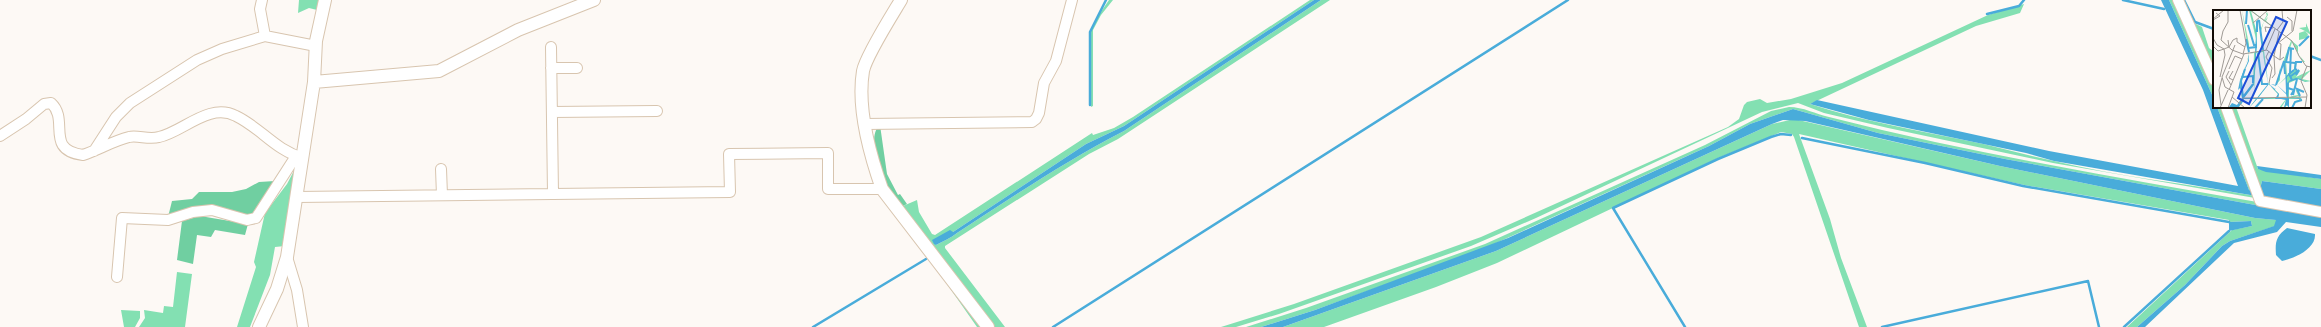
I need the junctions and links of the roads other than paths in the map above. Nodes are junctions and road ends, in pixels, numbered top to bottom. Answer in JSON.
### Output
{"nodes":[{"id":1,"x":262,"y":0,"type":"edge"},
{"id":2,"x":325,"y":0,"type":"edge"},
{"id":3,"x":594,"y":0,"type":"edge"},
{"id":4,"x":901,"y":0,"type":"edge"},
{"id":5,"x":1072,"y":0,"type":"edge"},
{"id":6,"x":2178,"y":0,"type":"edge"},
{"id":7,"x":265,"y":36,"type":"junction"},
{"id":8,"x":316,"y":46,"type":"junction"},
{"id":9,"x":551,"y":48,"type":"dead end"},
{"id":10,"x":551,"y":68,"type":"junction"},
{"id":11,"x":577,"y":68,"type":"dead end"},
{"id":12,"x":2213,"y":78,"type":"edge"},
{"id":13,"x":314,"y":82,"type":"junction"},
{"id":14,"x":2226,"y":108,"type":"edge"},
{"id":15,"x":658,"y":111,"type":"dead end"},
{"id":16,"x":552,"y":112,"type":"junction"},
{"id":17,"x":865,"y":124,"type":"junction"},
{"id":18,"x":0,"y":136,"type":"edge"},
{"id":19,"x":94,"y":151,"type":"junction"},
{"id":20,"x":299,"y":157,"type":"junction"},
{"id":21,"x":441,"y":169,"type":"dead end"},
{"id":22,"x":882,"y":189,"type":"junction"},
{"id":23,"x":553,"y":194,"type":"junction"},
{"id":24,"x":442,"y":195,"type":"junction"},
{"id":25,"x":297,"y":197,"type":"junction"},
{"id":26,"x":2321,"y":212,"type":"edge"},
{"id":27,"x":287,"y":257,"type":"junction"},
{"id":28,"x":117,"y":277,"type":"dead end"},
{"id":29,"x":259,"y":327,"type":"edge"},
{"id":30,"x":303,"y":327,"type":"edge"},
{"id":31,"x":988,"y":327,"type":"edge"}],
"edges":[{"from":1,"to":7,"type":"street"},
{"from":2,"to":8,"type":"street"},
{"from":3,"to":13,"type":"street"},
{"from":4,"to":17,"type":"street"},
{"from":5,"to":17,"type":"street"},
{"from":6,"to":12,"type":"street"},
{"from":7,"to":8,"type":"street"},
{"from":7,"to":19,"type":"street"},
{"from":8,"to":13,"type":"street"},
{"from":9,"to":10,"type":"street"},
{"from":10,"to":11,"type":"street"},
{"from":10,"to":16,"type":"street"},
{"from":13,"to":20,"type":"street"},
{"from":14,"to":26,"type":"street"},
{"from":15,"to":16,"type":"street"},
{"from":16,"to":23,"type":"street"},
{"from":17,"to":22,"type":"street"},
{"from":18,"to":19,"type":"street"},
{"from":19,"to":20,"type":"street"},
{"from":20,"to":25,"type":"street"},
{"from":20,"to":28,"type":"street"},
{"from":21,"to":24,"type":"street"},
{"from":22,"to":23,"type":"street"},
{"from":22,"to":31,"type":"street"},
{"from":23,"to":24,"type":"street"},
{"from":24,"to":25,"type":"street"},
{"from":25,"to":27,"type":"street"},
{"from":27,"to":29,"type":"street"},
{"from":27,"to":30,"type":"street"}]}
